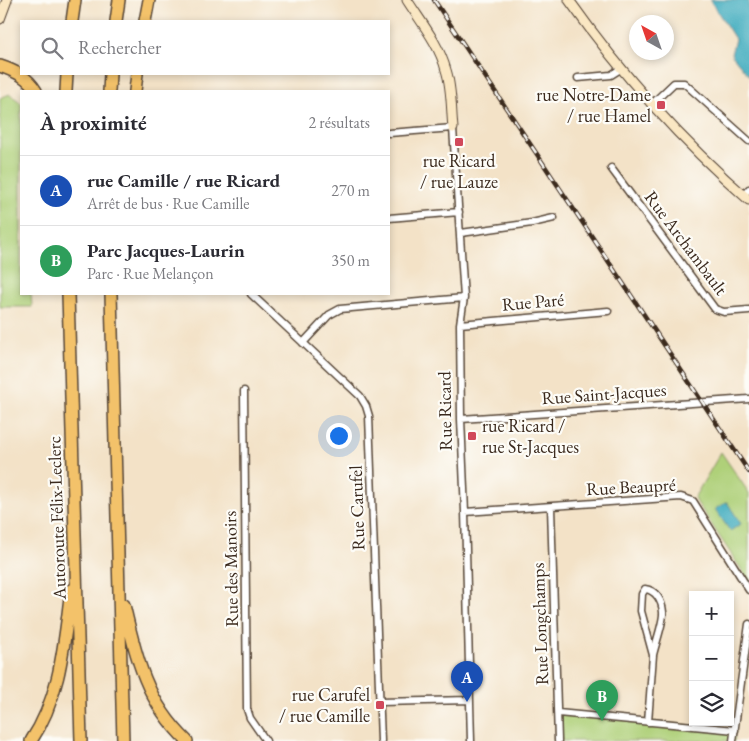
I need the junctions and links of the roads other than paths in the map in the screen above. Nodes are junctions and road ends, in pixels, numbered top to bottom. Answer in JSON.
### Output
{"nodes":[{"id":1,"x":7,"y":0,"type":"edge"},
{"id":2,"x":75,"y":0,"type":"edge"},
{"id":3,"x":119,"y":0,"type":"edge"},
{"id":4,"x":149,"y":0,"type":"edge"},
{"id":5,"x":407,"y":0,"type":"edge"},
{"id":6,"x":570,"y":0,"type":"edge"},
{"id":7,"x":0,"y":19,"type":"edge"},
{"id":8,"x":72,"y":20,"type":"edge"},
{"id":9,"x":116,"y":20,"type":"edge"},
{"id":10,"x":145,"y":20,"type":"edge"},
{"id":11,"x":0,"y":66,"type":"edge"},
{"id":12,"x":622,"y":68,"type":"junction"},
{"id":13,"x":20,"y":74,"type":"edge"},
{"id":14,"x":22,"y":75,"type":"edge"},
{"id":15,"x":67,"y":75,"type":"edge"},
{"id":16,"x":110,"y":75,"type":"edge"},
{"id":17,"x":137,"y":75,"type":"edge"},
{"id":18,"x":578,"y":78,"type":"dead end"},
{"id":19,"x":35,"y":90,"type":"edge"},
{"id":20,"x":66,"y":90,"type":"edge"},
{"id":21,"x":109,"y":90,"type":"edge"},
{"id":22,"x":135,"y":90,"type":"edge"},
{"id":23,"x":652,"y":104,"type":"junction"},
{"id":24,"x":453,"y":128,"type":"junction"},
{"id":25,"x":390,"y":133,"type":"edge"},
{"id":26,"x":749,"y":141,"type":"edge"},
{"id":27,"x":611,"y":168,"type":"dead end"},
{"id":28,"x":747,"y":194,"type":"edge"},
{"id":29,"x":459,"y":212,"type":"junction"},
{"id":30,"x":390,"y":218,"type":"edge"},
{"id":31,"x":554,"y":218,"type":"dead end"},
{"id":32,"x":461,"y":233,"type":"junction"},
{"id":33,"x":67,"y":295,"type":"edge"},
{"id":34,"x":111,"y":295,"type":"edge"},
{"id":35,"x":251,"y":295,"type":"edge"},
{"id":36,"x":464,"y":298,"type":"junction"},
{"id":37,"x":749,"y":310,"type":"edge"},
{"id":38,"x":608,"y":311,"type":"dead end"},
{"id":39,"x":460,"y":324,"type":"junction"},
{"id":40,"x":303,"y":342,"type":"junction"},
{"id":41,"x":244,"y":391,"type":"dead end"},
{"id":42,"x":749,"y":399,"type":"edge"},
{"id":43,"x":461,"y":419,"type":"junction"},
{"id":44,"x":551,"y":507,"type":"junction"},
{"id":45,"x":465,"y":512,"type":"junction"},
{"id":46,"x":76,"y":560,"type":"junction"},
{"id":47,"x":119,"y":582,"type":"junction"},
{"id":48,"x":749,"y":590,"type":"edge"},
{"id":49,"x":749,"y":624,"type":"edge"},
{"id":50,"x":653,"y":655,"type":"junction"},
{"id":51,"x":470,"y":700,"type":"junction"},
{"id":52,"x":380,"y":702,"type":"junction"},
{"id":53,"x":558,"y":713,"type":"junction"},
{"id":54,"x":648,"y":722,"type":"junction"},
{"id":55,"x":735,"y":730,"type":"junction"},
{"id":56,"x":31,"y":741,"type":"edge"},
{"id":57,"x":81,"y":741,"type":"edge"},
{"id":58,"x":123,"y":741,"type":"edge"},
{"id":59,"x":187,"y":741,"type":"edge"},
{"id":60,"x":266,"y":741,"type":"edge"},
{"id":61,"x":381,"y":741,"type":"edge"},
{"id":62,"x":471,"y":741,"type":"edge"},
{"id":63,"x":558,"y":741,"type":"edge"},
{"id":64,"x":734,"y":741,"type":"edge"}],
"edges":[{"from":1,"to":7,"type":"main road"},
{"from":2,"to":8,"type":"highway"},
{"from":3,"to":9,"type":"highway"},
{"from":4,"to":10,"type":"highway"},
{"from":5,"to":24,"type":"main road","name":"Rue Ricard"},
{"from":6,"to":12,"type":"main road"},
{"from":11,"to":13,"type":"highway"},
{"from":12,"to":18,"type":"street"},
{"from":12,"to":23,"type":"main road"},
{"from":14,"to":19,"type":"highway"},
{"from":15,"to":20,"type":"highway"},
{"from":16,"to":21,"type":"highway"},
{"from":17,"to":22,"type":"highway"},
{"from":23,"to":26,"type":"street"},
{"from":23,"to":28,"type":"main road"},
{"from":24,"to":25,"type":"street"},
{"from":24,"to":29,"type":"street","name":"Rue Ricard"},
{"from":27,"to":37,"type":"street","name":"Rue Archambault"},
{"from":29,"to":30,"type":"street"},
{"from":29,"to":32,"type":"street","name":"Rue Ricard"},
{"from":31,"to":32,"type":"street"},
{"from":32,"to":36,"type":"street","name":"Rue Ricard"},
{"from":33,"to":46,"type":"highway","name":"Autoroute Félix-Leclerc"},
{"from":34,"to":47,"type":"highway"},
{"from":35,"to":40,"type":"street","name":"Rue Carufel"},
{"from":36,"to":39,"type":"street","name":"Rue Ricard"},
{"from":36,"to":40,"type":"street"},
{"from":38,"to":39,"type":"street","name":"Rue Paré"},
{"from":39,"to":43,"type":"street","name":"Rue Ricard"},
{"from":40,"to":52,"type":"street","name":"Rue Carufel"},
{"from":41,"to":60,"type":"street","name":"Rue des Manoirs"},
{"from":42,"to":43,"type":"street","name":"Rue Saint-Jacques"},
{"from":43,"to":45,"type":"street","name":"Rue Ricard"},
{"from":44,"to":45,"type":"street","name":"Rue Beaupré"},
{"from":44,"to":48,"type":"street","name":"Rue Beaupré"},
{"from":44,"to":53,"type":"street","name":"Rue Longchamps"},
{"from":45,"to":51,"type":"street","name":"Rue Ricard"},
{"from":46,"to":56,"type":"highway"},
{"from":46,"to":57,"type":"highway","name":"Autoroute Félix-Leclerc"},
{"from":47,"to":58,"type":"highway"},
{"from":47,"to":59,"type":"highway"},
{"from":49,"to":55,"type":"street"},
{"from":50,"to":50,"type":"street"},
{"from":50,"to":54,"type":"street"},
{"from":51,"to":52,"type":"street"},
{"from":51,"to":62,"type":"street","name":"Rue Ricard"},
{"from":52,"to":61,"type":"street","name":"Rue Carufel"},
{"from":53,"to":54,"type":"street"},
{"from":53,"to":63,"type":"street","name":"Rue Longchamps"},
{"from":54,"to":55,"type":"street"},
{"from":55,"to":64,"type":"street"}]}
